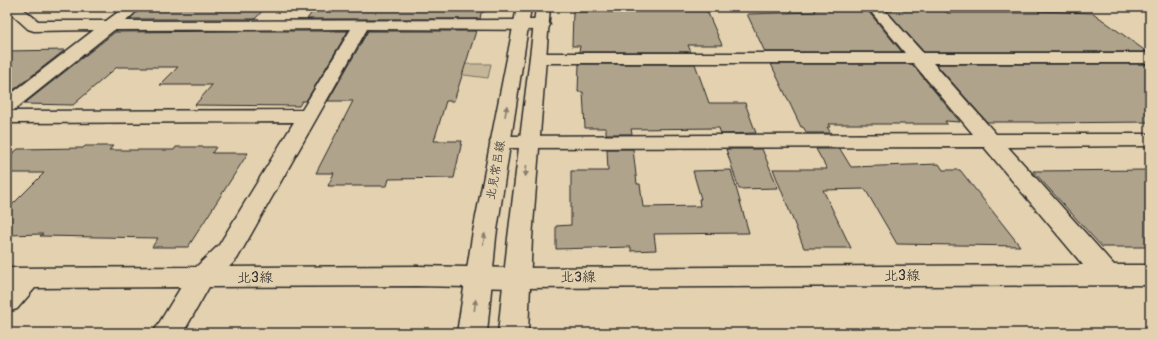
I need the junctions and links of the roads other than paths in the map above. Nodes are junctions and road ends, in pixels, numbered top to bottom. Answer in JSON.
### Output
{"nodes":[{"id":1,"x":12,"y":7,"type":"edge"},
{"id":2,"x":134,"y":7,"type":"edge"},
{"id":3,"x":874,"y":7,"type":"edge"},
{"id":4,"x":522,"y":16,"type":"edge"},
{"id":5,"x":542,"y":16,"type":"edge"},
{"id":6,"x":362,"y":24,"type":"junction"},
{"id":7,"x":109,"y":26,"type":"junction"},
{"id":8,"x":539,"y":58,"type":"junction"},
{"id":9,"x":1150,"y":58,"type":"edge"},
{"id":10,"x":918,"y":59,"type":"junction"},
{"id":11,"x":7,"y":106,"type":"edge"},
{"id":12,"x":307,"y":116,"type":"junction"},
{"id":13,"x":7,"y":117,"type":"edge"},
{"id":14,"x":990,"y":140,"type":"junction"},
{"id":15,"x":1150,"y":140,"type":"edge"},
{"id":16,"x":500,"y":142,"type":"junction"},
{"id":17,"x":529,"y":143,"type":"junction"},
{"id":18,"x":1107,"y":275,"type":"junction"},
{"id":19,"x":1150,"y":275,"type":"edge"},
{"id":20,"x":18,"y":278,"type":"edge"},
{"id":21,"x":201,"y":278,"type":"junction"},
{"id":22,"x":478,"y":278,"type":"junction"},
{"id":23,"x":517,"y":278,"type":"junction"},
{"id":24,"x":7,"y":301,"type":"edge"},
{"id":25,"x":168,"y":333,"type":"edge"},
{"id":26,"x":472,"y":333,"type":"edge"},
{"id":27,"x":513,"y":333,"type":"edge"}],
"edges":[{"from":1,"to":7,"type":"street"},
{"from":2,"to":7,"type":"street"},
{"from":3,"to":10,"type":"street"},
{"from":4,"to":5,"type":"street"},
{"from":4,"to":6,"type":"street"},
{"from":16,"to":4,"type":"street","name":"北見常呂線","one_way":true},
{"from":5,"to":8,"type":"street"},
{"from":6,"to":7,"type":"street"},
{"from":6,"to":12,"type":"street"},
{"from":7,"to":11,"type":"street"},
{"from":8,"to":10,"type":"street"},
{"from":8,"to":17,"type":"street"},
{"from":9,"to":10,"type":"street"},
{"from":10,"to":14,"type":"street"},
{"from":12,"to":13,"type":"street"},
{"from":12,"to":21,"type":"street"},
{"from":14,"to":15,"type":"street"},
{"from":14,"to":17,"type":"street"},
{"from":14,"to":18,"type":"street"},
{"from":16,"to":17,"type":"street"},
{"from":22,"to":16,"type":"street","name":"北見常呂線","one_way":true},
{"from":17,"to":23,"type":"street","one_way":true},
{"from":18,"to":19,"type":"street","name":"北3線"},
{"from":18,"to":23,"type":"street","name":"北3線"},
{"from":20,"to":21,"type":"street","name":"北3線"},
{"from":20,"to":24,"type":"street"},
{"from":21,"to":22,"type":"street","name":"北3線"},
{"from":21,"to":25,"type":"street"},
{"from":22,"to":23,"type":"street","name":"北3線"},
{"from":26,"to":22,"type":"street","name":"北見常呂線","one_way":true},
{"from":23,"to":27,"type":"street"}]}
